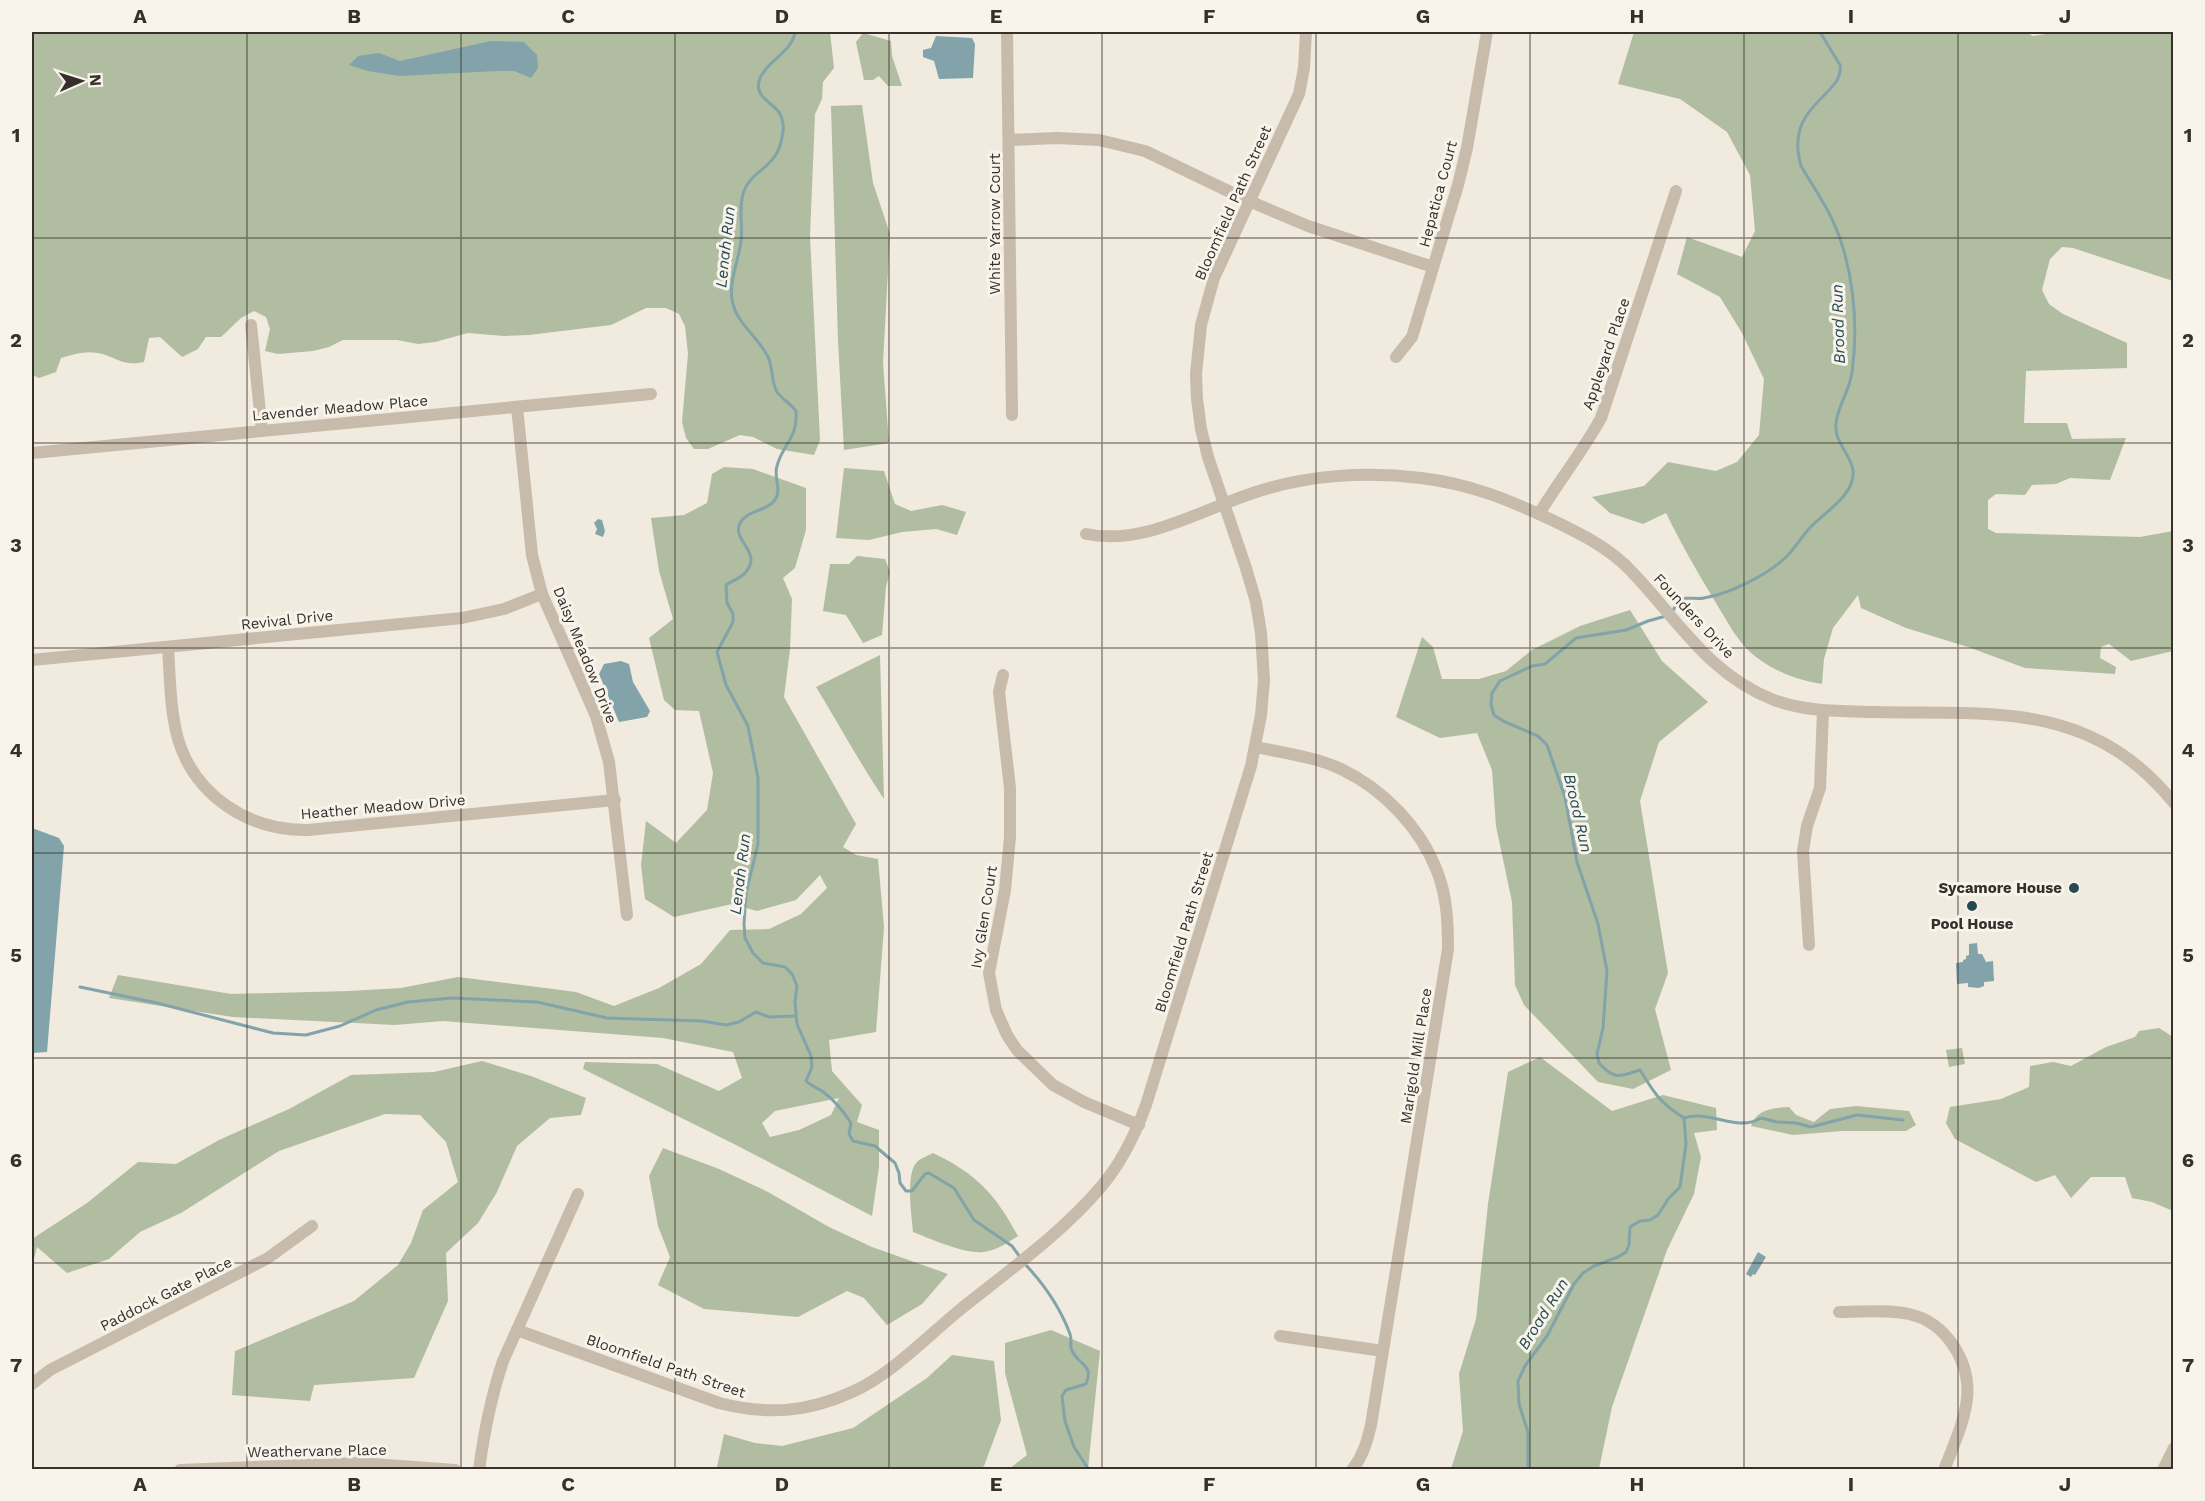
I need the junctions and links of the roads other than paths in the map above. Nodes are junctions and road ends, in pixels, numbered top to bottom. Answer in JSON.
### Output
{"nodes":[{"id":1,"x":1007,"y":32,"type":"edge"},
{"id":2,"x":1306,"y":32,"type":"edge"},
{"id":3,"x":1487,"y":32,"type":"edge"},
{"id":4,"x":1009,"y":140,"type":"junction"},
{"id":5,"x":1676,"y":191,"type":"dead end"},
{"id":6,"x":1250,"y":201,"type":"junction"},
{"id":7,"x":1433,"y":267,"type":"junction"},
{"id":8,"x":251,"y":325,"type":"dead end"},
{"id":9,"x":1396,"y":357,"type":"dead end"},
{"id":10,"x":651,"y":394,"type":"dead end"},
{"id":11,"x":517,"y":406,"type":"junction"},
{"id":12,"x":1011,"y":415,"type":"dead end"},
{"id":13,"x":262,"y":431,"type":"junction"},
{"id":14,"x":32,"y":453,"type":"edge"},
{"id":15,"x":1223,"y":504,"type":"junction"},
{"id":16,"x":1539,"y":514,"type":"junction"},
{"id":17,"x":1086,"y":534,"type":"dead end"},
{"id":18,"x":542,"y":594,"type":"junction"},
{"id":19,"x":168,"y":647,"type":"junction"},
{"id":20,"x":32,"y":660,"type":"edge"},
{"id":21,"x":1003,"y":675,"type":"dead end"},
{"id":22,"x":1823,"y":711,"type":"junction"},
{"id":23,"x":1256,"y":747,"type":"junction"},
{"id":24,"x":615,"y":800,"type":"junction"},
{"id":25,"x":2174,"y":803,"type":"edge"},
{"id":26,"x":627,"y":915,"type":"dead end"},
{"id":27,"x":1809,"y":945,"type":"dead end"},
{"id":28,"x":1139,"y":1125,"type":"junction"},
{"id":29,"x":578,"y":1194,"type":"dead end"},
{"id":30,"x":312,"y":1226,"type":"dead end"},
{"id":31,"x":1839,"y":1312,"type":"dead end"},
{"id":32,"x":517,"y":1330,"type":"junction"},
{"id":33,"x":1280,"y":1336,"type":"dead end"},
{"id":34,"x":1383,"y":1351,"type":"junction"},
{"id":35,"x":32,"y":1384,"type":"edge"},
{"id":36,"x":2174,"y":1448,"type":"edge"},
{"id":37,"x":180,"y":1470,"type":"edge"},
{"id":38,"x":455,"y":1470,"type":"edge"},
{"id":39,"x":479,"y":1470,"type":"edge"},
{"id":40,"x":1352,"y":1470,"type":"edge"},
{"id":41,"x":1944,"y":1470,"type":"edge"},
{"id":42,"x":2163,"y":1470,"type":"edge"}],
"edges":[{"from":1,"to":4,"type":"street","name":"White Yarrow Court"},
{"from":2,"to":6,"type":"street","name":"Bloomfield Path Street"},
{"from":3,"to":7,"type":"street","name":"Hepatica Court"},
{"from":4,"to":6,"type":"street"},
{"from":4,"to":12,"type":"street","name":"White Yarrow Court"},
{"from":5,"to":16,"type":"street","name":"Appleyard Place"},
{"from":6,"to":7,"type":"street"},
{"from":6,"to":15,"type":"street","name":"Bloomfield Path Street"},
{"from":7,"to":9,"type":"street","name":"Hepatica Court"},
{"from":8,"to":13,"type":"street"},
{"from":10,"to":11,"type":"street","name":"Lavender Meadow Place"},
{"from":11,"to":13,"type":"street","name":"Lavender Meadow Place"},
{"from":11,"to":18,"type":"street","name":"Daisy Meadow Drive"},
{"from":13,"to":14,"type":"street","name":"Lavender Meadow Place"},
{"from":15,"to":16,"type":"street","name":"Founders Drive"},
{"from":15,"to":17,"type":"street","name":"Founders Drive"},
{"from":15,"to":23,"type":"street","name":"Bloomfield Path Street"},
{"from":16,"to":22,"type":"street","name":"Founders Drive"},
{"from":18,"to":19,"type":"street","name":"Revival Drive"},
{"from":18,"to":24,"type":"street","name":"Daisy Meadow Drive"},
{"from":19,"to":20,"type":"street","name":"Revival Drive"},
{"from":19,"to":24,"type":"street","name":"Heather Meadow Drive"},
{"from":21,"to":28,"type":"street","name":"Ivy Glen Court"},
{"from":22,"to":25,"type":"street","name":"Founders Drive"},
{"from":22,"to":27,"type":"street"},
{"from":23,"to":28,"type":"street","name":"Bloomfield Path Street"},
{"from":23,"to":34,"type":"street","name":"Marigold Mill Place"},
{"from":24,"to":26,"type":"street","name":"Daisy Meadow Drive"},
{"from":28,"to":32,"type":"street","name":"Bloomfield Path Street"},
{"from":29,"to":32,"type":"street"},
{"from":30,"to":35,"type":"street","name":"Paddock Gate Place"},
{"from":31,"to":41,"type":"street"},
{"from":32,"to":39,"type":"street"},
{"from":33,"to":34,"type":"street"},
{"from":34,"to":40,"type":"street","name":"Marigold Mill Place"},
{"from":36,"to":42,"type":"street"},
{"from":37,"to":38,"type":"street","name":"Weathervane Place"}]}
